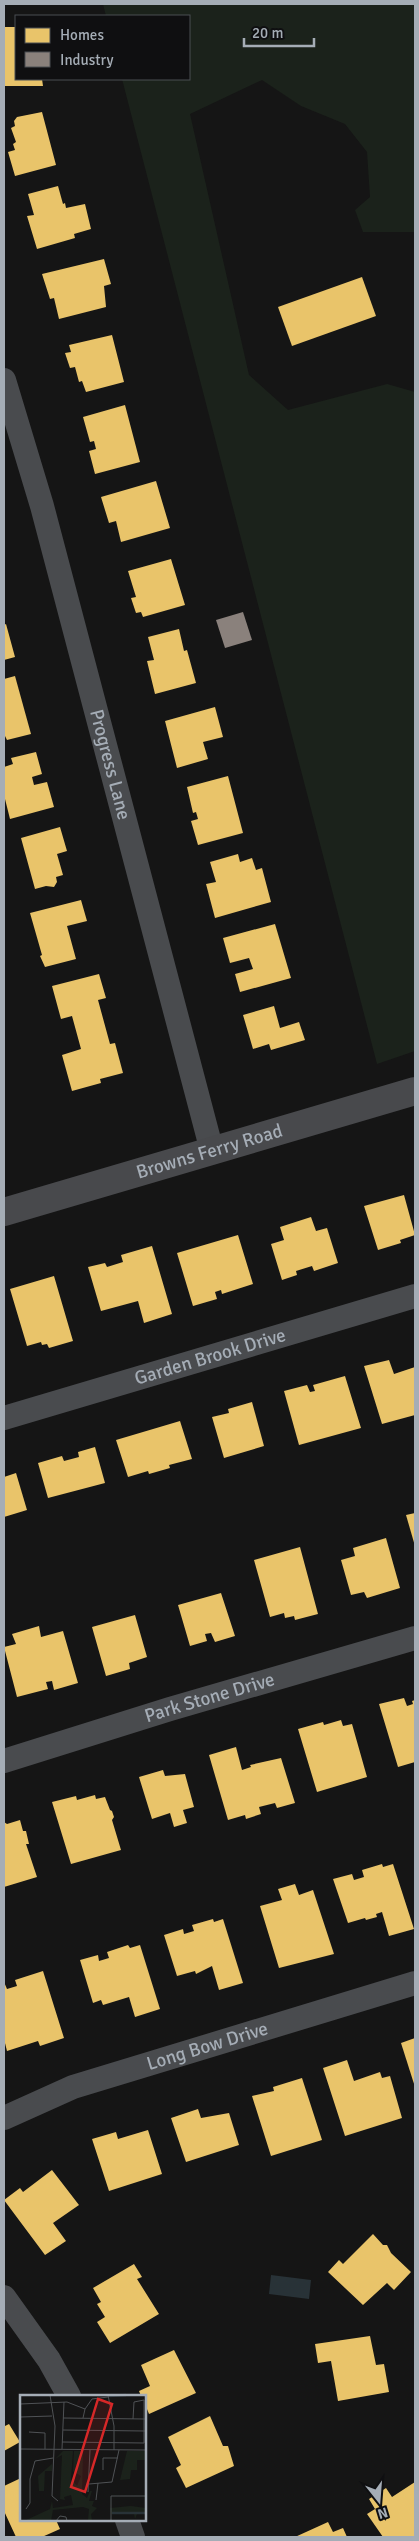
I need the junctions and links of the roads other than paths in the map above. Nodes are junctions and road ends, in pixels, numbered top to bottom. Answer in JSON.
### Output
{"nodes":[{"id":1,"x":4,"y":380,"type":"edge"},
{"id":2,"x":415,"y":1091,"type":"edge"},
{"id":3,"x":212,"y":1151,"type":"junction"},
{"id":4,"x":4,"y":1212,"type":"edge"},
{"id":5,"x":415,"y":1296,"type":"edge"},
{"id":6,"x":4,"y":1418,"type":"edge"},
{"id":7,"x":415,"y":1638,"type":"edge"},
{"id":8,"x":4,"y":1761,"type":"edge"},
{"id":9,"x":415,"y":1983,"type":"edge"},
{"id":10,"x":4,"y":2118,"type":"edge"},
{"id":11,"x":4,"y":2297,"type":"edge"},
{"id":12,"x":68,"y":2395,"type":"edge"},
{"id":13,"x":127,"y":2521,"type":"edge"},
{"id":14,"x":133,"y":2537,"type":"edge"}],
"edges":[{"from":1,"to":3,"type":"street","name":"Progress Lane"},
{"from":2,"to":3,"type":"street","name":"Browns Ferry Road"},
{"from":3,"to":4,"type":"street","name":"Browns Ferry Road"},
{"from":5,"to":6,"type":"street","name":"Garden Brook Drive"},
{"from":7,"to":8,"type":"street","name":"Park Stone Drive"},
{"from":9,"to":10,"type":"street","name":"Long Bow Drive"},
{"from":11,"to":12,"type":"street"},
{"from":13,"to":14,"type":"street"}]}
